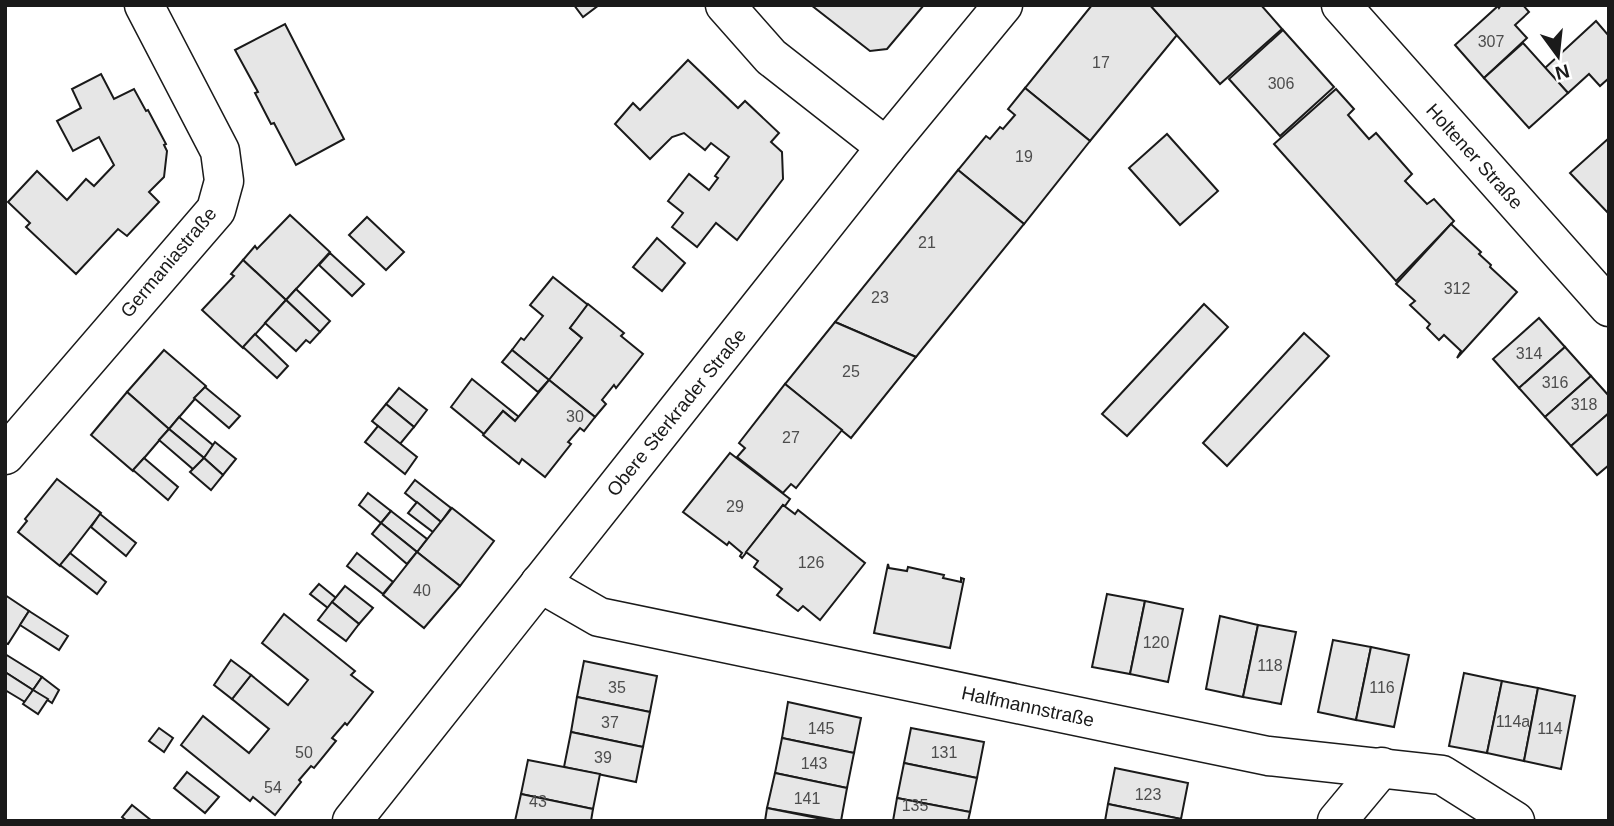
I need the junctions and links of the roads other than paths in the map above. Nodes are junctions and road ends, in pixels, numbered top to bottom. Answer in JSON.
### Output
{"nodes":[{"id":1,"x":144,"y":5,"type":"edge"},
{"id":2,"x":725,"y":5,"type":"edge"},
{"id":3,"x":1003,"y":5,"type":"edge"},
{"id":4,"x":1341,"y":5,"type":"edge"},
{"id":5,"x":886,"y":148,"type":"junction"},
{"id":6,"x":1609,"y":307,"type":"edge"},
{"id":7,"x":5,"y":455,"type":"edge"},
{"id":8,"x":540,"y":583,"type":"junction"},
{"id":9,"x":1382,"y":767,"type":"junction"},
{"id":10,"x":352,"y":821,"type":"edge"},
{"id":11,"x":1337,"y":821,"type":"edge"},
{"id":12,"x":1515,"y":821,"type":"edge"}],
"edges":[{"from":1,"to":7,"type":"street","name":"Germaniastraße"},
{"from":2,"to":5,"type":"street"},
{"from":3,"to":5,"type":"street","name":"Obere Sterkrader Straße"},
{"from":4,"to":6,"type":"street","name":"Holtener Straße"},
{"from":5,"to":8,"type":"street","name":"Obere Sterkrader Straße"},
{"from":8,"to":9,"type":"street","name":"Halfmannstraße"},
{"from":8,"to":10,"type":"street","name":"Obere Sterkrader Straße"},
{"from":9,"to":11,"type":"street"},
{"from":9,"to":12,"type":"street","name":"Halfmannstraße"}]}
